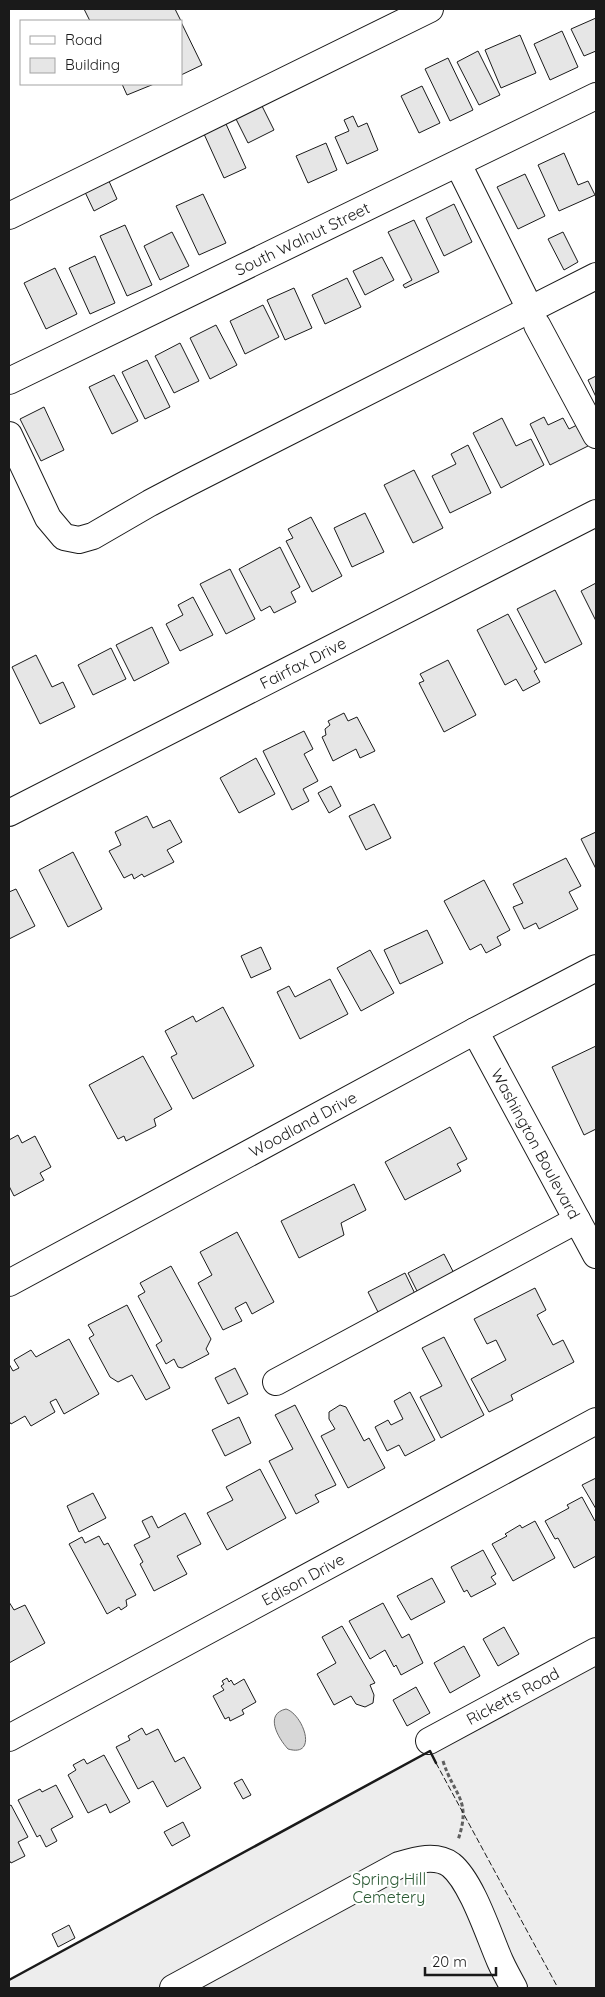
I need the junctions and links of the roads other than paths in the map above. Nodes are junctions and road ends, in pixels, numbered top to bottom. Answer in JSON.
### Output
{"nodes":[{"id":1,"x":430,"y":9,"type":"edge"},
{"id":2,"x":596,"y":96,"type":"edge"},
{"id":3,"x":458,"y":164,"type":"junction"},
{"id":4,"x":9,"y":216,"type":"edge"},
{"id":5,"x":596,"y":276,"type":"edge"},
{"id":6,"x":534,"y":317,"type":"junction"},
{"id":7,"x":9,"y":381,"type":"edge"},
{"id":8,"x":9,"y":435,"type":"edge"},
{"id":9,"x":596,"y":435,"type":"edge"},
{"id":10,"x":596,"y":513,"type":"edge"},
{"id":11,"x":9,"y":813,"type":"edge"},
{"id":12,"x":596,"y":968,"type":"edge"},
{"id":13,"x":475,"y":1031,"type":"junction"},
{"id":14,"x":577,"y":1220,"type":"junction"},
{"id":15,"x":596,"y":1256,"type":"edge"},
{"id":16,"x":9,"y":1283,"type":"edge"},
{"id":17,"x":276,"y":1382,"type":"dead end"},
{"id":18,"x":596,"y":1421,"type":"edge"},
{"id":19,"x":596,"y":1651,"type":"edge"},
{"id":20,"x":436,"y":1737,"type":"road end"},
{"id":21,"x":9,"y":1738,"type":"edge"},
{"id":22,"x":173,"y":1988,"type":"edge"},
{"id":23,"x":514,"y":1988,"type":"edge"}],
"edges":[{"from":1,"to":4,"type":"street"},
{"from":2,"to":3,"type":"street","name":"South Walnut Street"},
{"from":3,"to":6,"type":"street"},
{"from":3,"to":7,"type":"street","name":"South Walnut Street"},
{"from":5,"to":6,"type":"street"},
{"from":6,"to":8,"type":"street"},
{"from":6,"to":9,"type":"street"},
{"from":10,"to":11,"type":"street","name":"Fairfax Drive"},
{"from":12,"to":13,"type":"street","name":"Woodland Drive"},
{"from":13,"to":14,"type":"street","name":"Washington Boulevard"},
{"from":13,"to":16,"type":"street","name":"Woodland Drive"},
{"from":14,"to":15,"type":"street","name":"Washington Boulevard"},
{"from":14,"to":17,"type":"street"},
{"from":18,"to":21,"type":"street","name":"Edison Drive"},
{"from":19,"to":20,"type":"street","name":"Ricketts Road"},
{"from":22,"to":23,"type":"street"}]}
